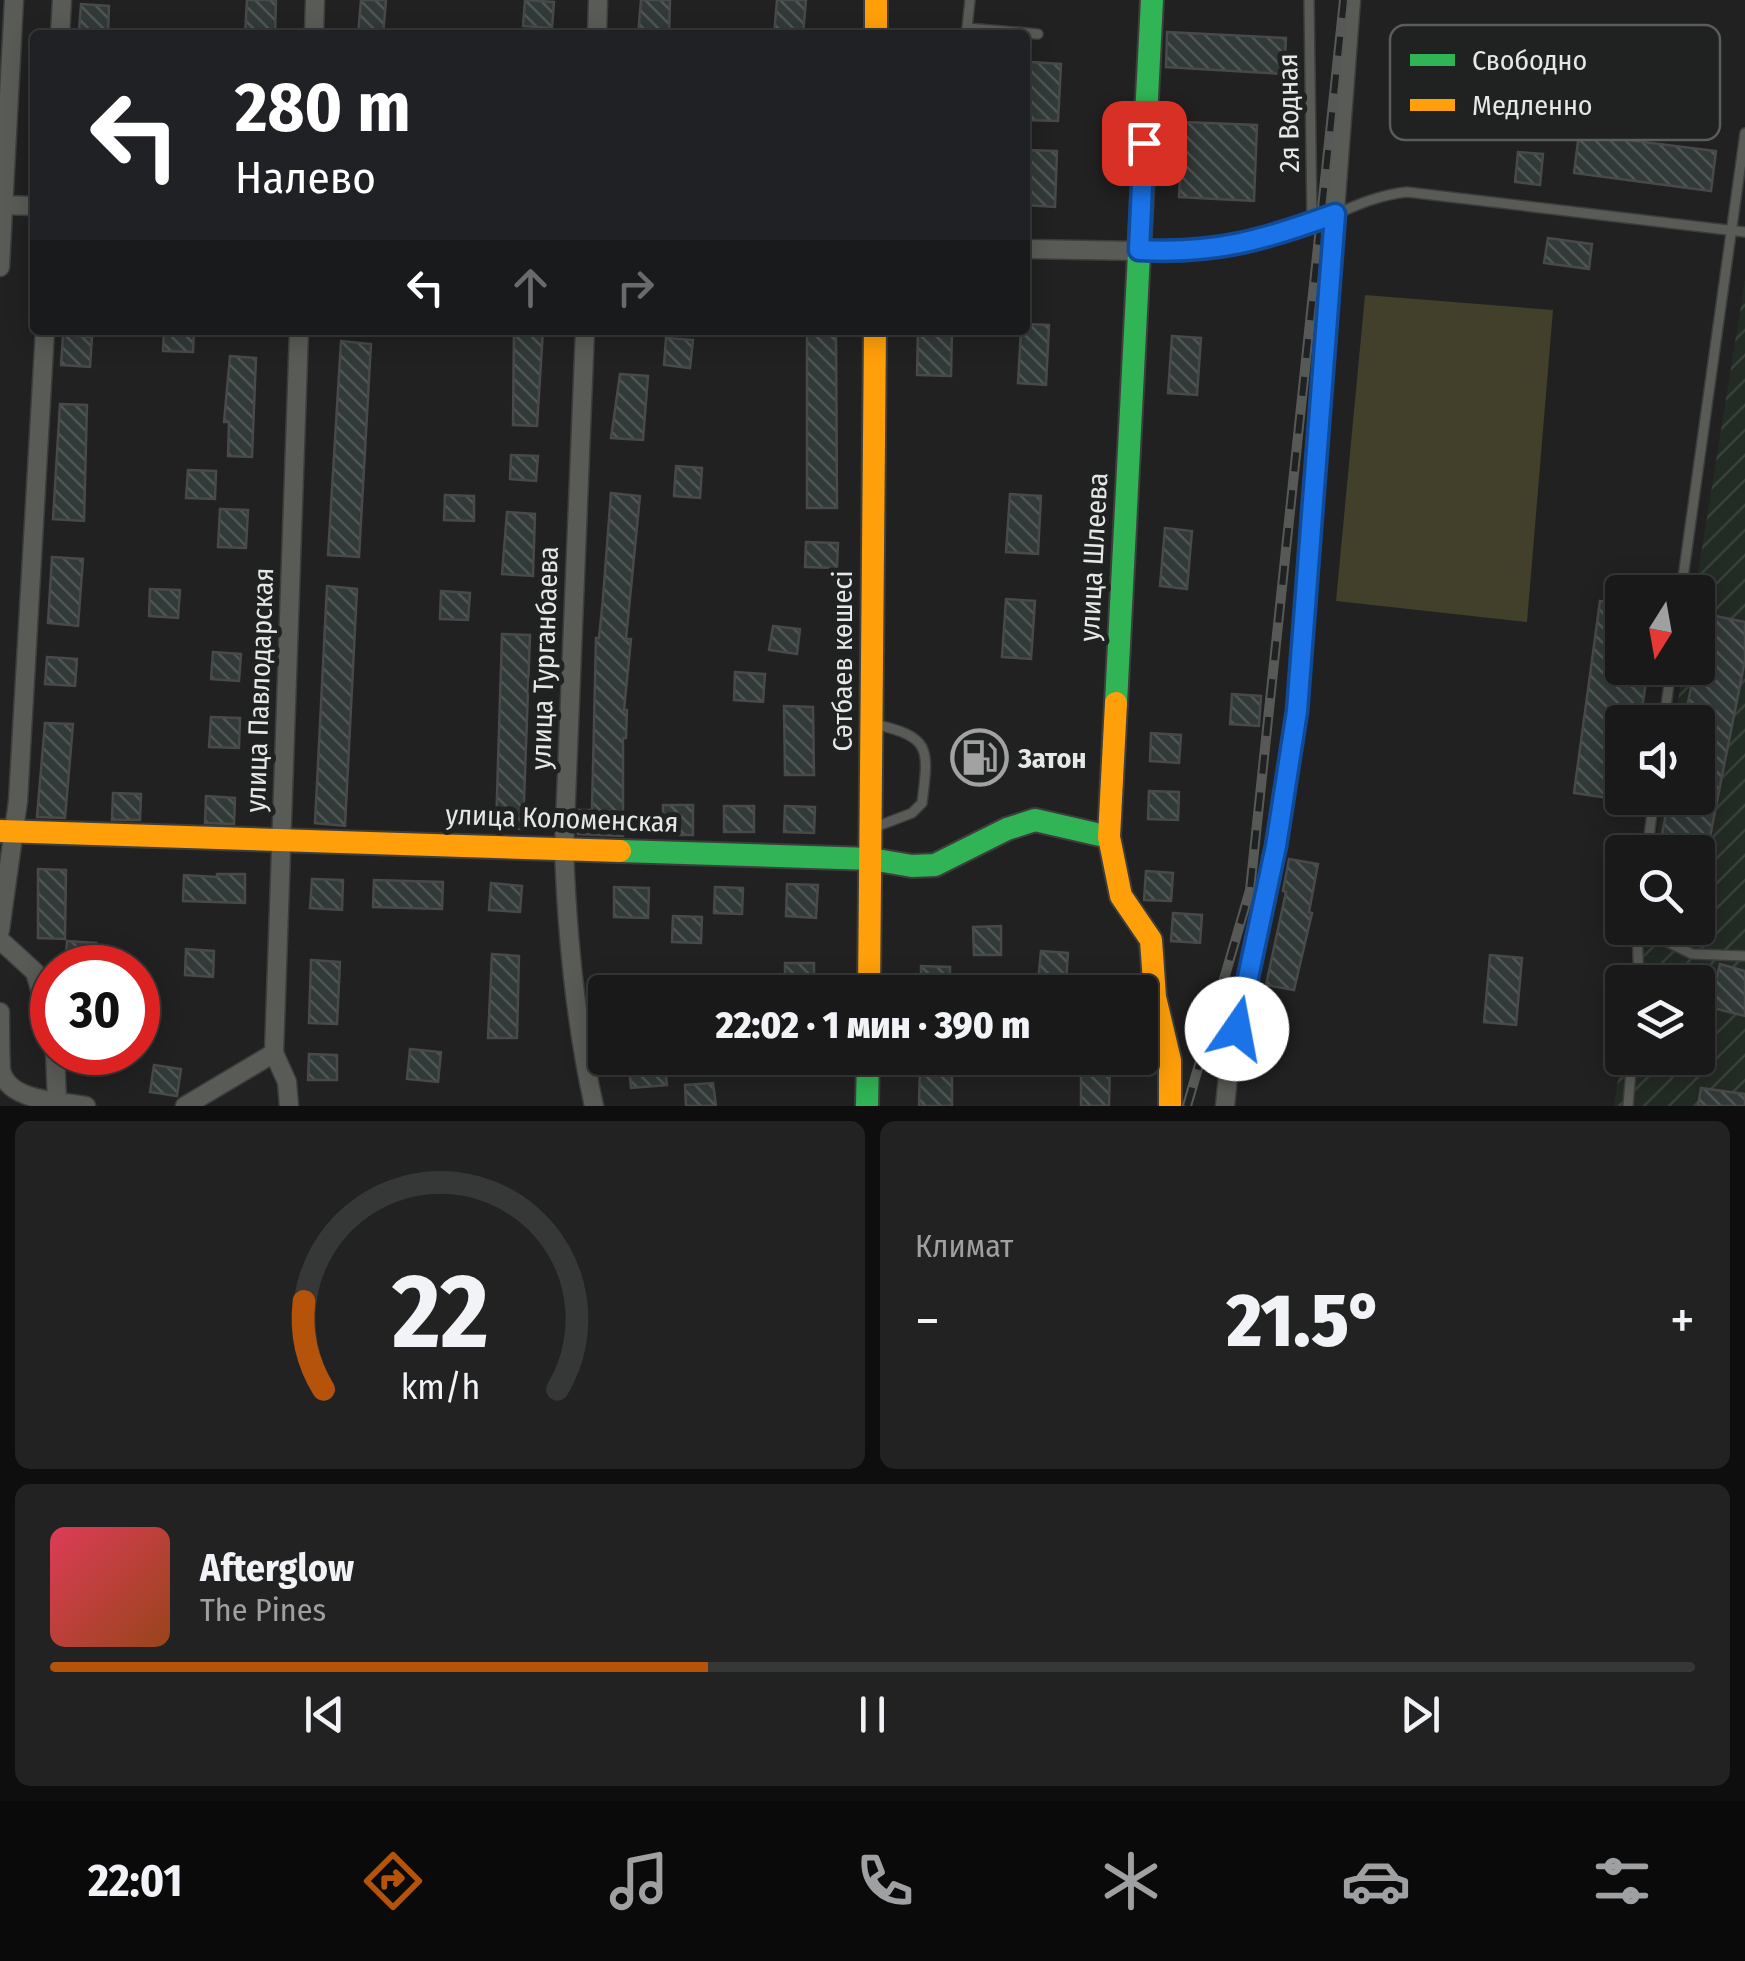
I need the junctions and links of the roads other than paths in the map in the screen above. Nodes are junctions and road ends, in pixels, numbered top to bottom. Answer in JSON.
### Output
{"nodes":[{"id":1,"x":14,"y":0,"type":"edge"},
{"id":2,"x":62,"y":0,"type":"edge"},
{"id":3,"x":316,"y":0,"type":"edge"},
{"id":4,"x":598,"y":0,"type":"edge"},
{"id":5,"x":876,"y":0,"type":"edge"},
{"id":6,"x":970,"y":0,"type":"edge"},
{"id":7,"x":1152,"y":0,"type":"edge"},
{"id":8,"x":1309,"y":0,"type":"edge"},
{"id":9,"x":1351,"y":0,"type":"edge"},
{"id":10,"x":60,"y":30,"type":"edge"},
{"id":11,"x":314,"y":30,"type":"edge"},
{"id":12,"x":596,"y":30,"type":"edge"},
{"id":13,"x":876,"y":30,"type":"edge"},
{"id":14,"x":991,"y":30,"type":"edge"},
{"id":15,"x":1030,"y":33,"type":"edge"},
{"id":16,"x":1038,"y":34,"type":"dead end"},
{"id":17,"x":1745,"y":133,"type":"edge"},
{"id":18,"x":2,"y":205,"type":"edge"},
{"id":19,"x":30,"y":206,"type":"edge"},
{"id":20,"x":1335,"y":214,"type":"junction"},
{"id":21,"x":1312,"y":224,"type":"junction"},
{"id":22,"x":1729,"y":230,"type":"junction"},
{"id":23,"x":1745,"y":232,"type":"edge"},
{"id":24,"x":1030,"y":248,"type":"edge"},
{"id":25,"x":1139,"y":250,"type":"junction"},
{"id":26,"x":0,"y":267,"type":"edge"},
{"id":27,"x":45,"y":335,"type":"edge"},
{"id":28,"x":300,"y":335,"type":"edge"},
{"id":29,"x":585,"y":335,"type":"edge"},
{"id":30,"x":875,"y":335,"type":"edge"},
{"id":31,"x":1683,"y":575,"type":"edge"},
{"id":32,"x":872,"y":724,"type":"junction"},
{"id":33,"x":4,"y":827,"type":"edge"},
{"id":34,"x":871,"y":829,"type":"junction"},
{"id":35,"x":1109,"y":837,"type":"junction"},
{"id":36,"x":281,"y":840,"type":"junction"},
{"id":37,"x":564,"y":848,"type":"junction"},
{"id":38,"x":870,"y":859,"type":"junction"},
{"id":39,"x":0,"y":930,"type":"edge"},
{"id":40,"x":0,"y":940,"type":"edge"},
{"id":41,"x":1673,"y":945,"type":"edge"},
{"id":42,"x":1745,"y":956,"type":"edge"},
{"id":43,"x":30,"y":967,"type":"edge"},
{"id":44,"x":868,"y":975,"type":"edge"},
{"id":45,"x":0,"y":1012,"type":"edge"},
{"id":46,"x":274,"y":1053,"type":"junction"},
{"id":47,"x":56,"y":1075,"type":"edge"},
{"id":48,"x":868,"y":1075,"type":"edge"},
{"id":49,"x":1631,"y":1075,"type":"edge"},
{"id":50,"x":57,"y":1100,"type":"junction"},
{"id":51,"x":86,"y":1106,"type":"edge"},
{"id":52,"x":185,"y":1106,"type":"edge"},
{"id":53,"x":290,"y":1106,"type":"edge"},
{"id":54,"x":594,"y":1106,"type":"edge"},
{"id":55,"x":867,"y":1106,"type":"edge"},
{"id":56,"x":1170,"y":1106,"type":"edge"},
{"id":57,"x":1225,"y":1106,"type":"edge"},
{"id":58,"x":1628,"y":1106,"type":"edge"}],
"edges":[{"from":1,"to":18,"type":"street"},
{"from":2,"to":10,"type":"street"},
{"from":3,"to":11,"type":"street"},
{"from":4,"to":12,"type":"street"},
{"from":5,"to":13,"type":"street"},
{"from":6,"to":14,"type":"lane"},
{"from":7,"to":25,"type":"street","name":"улица Шлеева"},
{"from":8,"to":21,"type":"lane","name":"2я Водная"},
{"from":9,"to":20,"type":"street"},
{"from":15,"to":16,"type":"lane"},
{"from":17,"to":22,"type":"lane"},
{"from":18,"to":19,"type":"street"},
{"from":18,"to":26,"type":"street"},
{"from":20,"to":21,"type":"lane"},
{"from":20,"to":22,"type":"lane"},
{"from":20,"to":57,"type":"street"},
{"from":21,"to":25,"type":"lane"},
{"from":22,"to":23,"type":"lane"},
{"from":22,"to":31,"type":"lane"},
{"from":24,"to":25,"type":"street"},
{"from":25,"to":35,"type":"street","name":"улица Шлеева"},
{"from":27,"to":33,"type":"street"},
{"from":28,"to":36,"type":"street","name":"улица Павлодарская"},
{"from":29,"to":37,"type":"street","name":"улица Турганбаева"},
{"from":30,"to":32,"type":"street","name":"Сәтбаев көшесі"},
{"from":32,"to":34,"type":"street","name":"Сәтбаев көшесі"},
{"from":32,"to":34,"type":"lane"},
{"from":33,"to":36,"type":"street","name":"улица Коломенская"},
{"from":33,"to":39,"type":"street"},
{"from":34,"to":38,"type":"street","name":"Сәтбаев көшесі"},
{"from":35,"to":38,"type":"street","name":"улица Коломенская"},
{"from":35,"to":56,"type":"street","name":"улица Шлеева"},
{"from":36,"to":37,"type":"street","name":"улица Коломенская"},
{"from":36,"to":46,"type":"street","name":"улица Павлодарская"},
{"from":37,"to":38,"type":"street","name":"улица Коломенская"},
{"from":37,"to":54,"type":"street","name":"улица Турганбаева"},
{"from":38,"to":44,"type":"street","name":"Сәтбаев көшесі"},
{"from":40,"to":43,"type":"street"},
{"from":41,"to":42,"type":"lane"},
{"from":45,"to":50,"type":"street"},
{"from":46,"to":52,"type":"street"},
{"from":46,"to":53,"type":"street","name":"улица Павлодарская"},
{"from":47,"to":50,"type":"street"},
{"from":48,"to":55,"type":"street"},
{"from":49,"to":58,"type":"lane"},
{"from":50,"to":51,"type":"street"}]}
